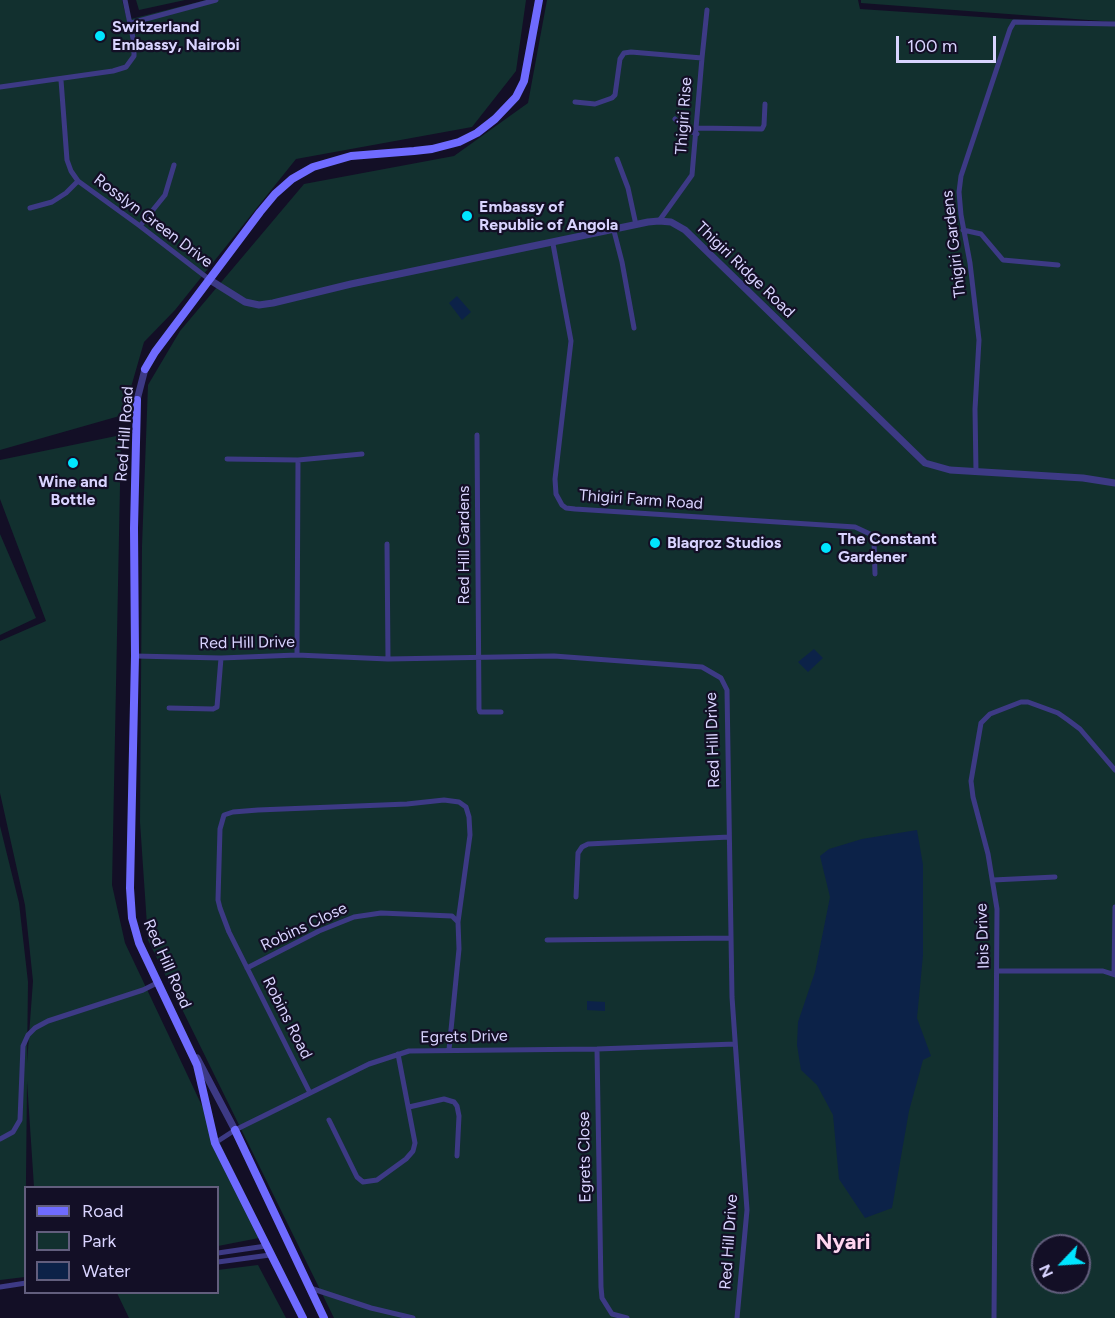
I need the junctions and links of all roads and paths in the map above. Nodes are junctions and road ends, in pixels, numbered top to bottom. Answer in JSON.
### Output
{"nodes":[{"id":1,"x":125,"y":0,"type":"edge"},
{"id":2,"x":216,"y":0,"type":"edge"},
{"id":3,"x":539,"y":0,"type":"edge"},
{"id":4,"x":706,"y":10,"type":"dead end"},
{"id":5,"x":131,"y":23,"type":"junction"},
{"id":6,"x":1115,"y":24,"type":"edge"},
{"id":7,"x":702,"y":58,"type":"junction"},
{"id":8,"x":61,"y":80,"type":"junction"},
{"id":9,"x":0,"y":87,"type":"edge"},
{"id":10,"x":575,"y":102,"type":"dead end"},
{"id":11,"x":765,"y":104,"type":"dead end"},
{"id":12,"x":675,"y":119,"type":"dead end"},
{"id":13,"x":697,"y":131,"type":"junction"},
{"id":14,"x":617,"y":159,"type":"dead end"},
{"id":15,"x":174,"y":165,"type":"dead end"},
{"id":16,"x":78,"y":181,"type":"junction"},
{"id":17,"x":30,"y":208,"type":"dead end"},
{"id":18,"x":659,"y":220,"type":"junction"},
{"id":19,"x":636,"y":225,"type":"junction"},
{"id":20,"x":140,"y":226,"type":"junction"},
{"id":21,"x":963,"y":230,"type":"junction"},
{"id":22,"x":614,"y":231,"type":"junction"},
{"id":23,"x":553,"y":244,"type":"junction"},
{"id":24,"x":1058,"y":265,"type":"dead end"},
{"id":25,"x":210,"y":280,"type":"junction"},
{"id":26,"x":634,"y":328,"type":"dead end"},
{"id":27,"x":145,"y":369,"type":"joint"},
{"id":28,"x":137,"y":400,"type":"joint"},
{"id":29,"x":477,"y":435,"type":"dead end"},
{"id":30,"x":362,"y":454,"type":"dead end"},
{"id":31,"x":227,"y":459,"type":"dead end"},
{"id":32,"x":298,"y":460,"type":"junction"},
{"id":33,"x":976,"y":472,"type":"junction"},
{"id":34,"x":1115,"y":482,"type":"edge"},
{"id":35,"x":387,"y":544,"type":"dead end"},
{"id":36,"x":875,"y":574,"type":"dead end"},
{"id":37,"x":297,"y":655,"type":"junction"},
{"id":38,"x":135,"y":656,"type":"junction"},
{"id":39,"x":478,"y":656,"type":"junction"},
{"id":40,"x":221,"y":658,"type":"junction"},
{"id":41,"x":388,"y":659,"type":"junction"},
{"id":42,"x":169,"y":708,"type":"dead end"},
{"id":43,"x":501,"y":712,"type":"dead end"},
{"id":44,"x":1115,"y":770,"type":"edge"},
{"id":45,"x":729,"y":837,"type":"junction"},
{"id":46,"x":1055,"y":877,"type":"dead end"},
{"id":47,"x":993,"y":880,"type":"junction"},
{"id":48,"x":576,"y":897,"type":"dead end"},
{"id":49,"x":1114,"y":907,"type":"edge"},
{"id":50,"x":458,"y":922,"type":"junction"},
{"id":51,"x":730,"y":938,"type":"junction"},
{"id":52,"x":547,"y":940,"type":"dead end"},
{"id":53,"x":247,"y":968,"type":"junction"},
{"id":54,"x":998,"y":971,"type":"junction"},
{"id":55,"x":1114,"y":975,"type":"edge"},
{"id":56,"x":159,"y":982,"type":"junction"},
{"id":57,"x":186,"y":1040,"type":"junction"},
{"id":58,"x":735,"y":1044,"type":"junction"},
{"id":59,"x":597,"y":1049,"type":"junction"},
{"id":60,"x":449,"y":1050,"type":"junction"},
{"id":61,"x":398,"y":1054,"type":"junction"},
{"id":62,"x":310,"y":1094,"type":"junction"},
{"id":63,"x":409,"y":1107,"type":"junction"},
{"id":64,"x":329,"y":1120,"type":"dead end"},
{"id":65,"x":235,"y":1130,"type":"junction"},
{"id":66,"x":0,"y":1139,"type":"edge"},
{"id":67,"x":215,"y":1143,"type":"junction"},
{"id":68,"x":458,"y":1156,"type":"dead end"},
{"id":69,"x":266,"y":1245,"type":"junction"},
{"id":70,"x":219,"y":1253,"type":"edge"},
{"id":71,"x":270,"y":1255,"type":"junction"},
{"id":72,"x":219,"y":1262,"type":"edge"},
{"id":73,"x":24,"y":1283,"type":"edge"},
{"id":74,"x":0,"y":1287,"type":"edge"},
{"id":75,"x":310,"y":1288,"type":"junction"},
{"id":76,"x":303,"y":1318,"type":"edge"},
{"id":77,"x":324,"y":1318,"type":"edge"},
{"id":78,"x":413,"y":1318,"type":"edge"},
{"id":79,"x":627,"y":1318,"type":"edge"},
{"id":80,"x":737,"y":1318,"type":"edge"},
{"id":81,"x":994,"y":1318,"type":"edge"}],
"edges":[{"from":1,"to":5,"type":"street"},
{"from":2,"to":5,"type":"street"},
{"from":3,"to":25,"type":"main road","name":"Red Hill Road"},
{"from":4,"to":7,"type":"street"},
{"from":5,"to":8,"type":"street"},
{"from":6,"to":21,"type":"street","name":"Thigiri Gardens"},
{"from":7,"to":10,"type":"street","name":"Thigiri Rise"},
{"from":7,"to":13,"type":"street","name":"Thigiri Rise"},
{"from":8,"to":9,"type":"street"},
{"from":8,"to":16,"type":"street","name":"Rosslyn Green Drive"},
{"from":11,"to":13,"type":"street"},
{"from":12,"to":13,"type":"street"},
{"from":13,"to":18,"type":"street","name":"Thigiri Rise"},
{"from":14,"to":19,"type":"street"},
{"from":15,"to":20,"type":"street"},
{"from":16,"to":17,"type":"street"},
{"from":16,"to":20,"type":"street","name":"Rosslyn Green Drive"},
{"from":18,"to":19,"type":"street"},
{"from":18,"to":33,"type":"street","name":"Thigiri Ridge Road"},
{"from":19,"to":22,"type":"street"},
{"from":20,"to":25,"type":"street","name":"Rosslyn Green Drive"},
{"from":21,"to":24,"type":"street"},
{"from":21,"to":33,"type":"street","name":"Thigiri Gardens"},
{"from":22,"to":23,"type":"street"},
{"from":22,"to":26,"type":"street"},
{"from":23,"to":25,"type":"street"},
{"from":23,"to":36,"type":"street","name":"Thigiri Farm Road"},
{"from":25,"to":27,"type":"main road","name":"Red Hill Road"},
{"from":27,"to":28,"type":"street","name":"Red Hill Road"},
{"from":28,"to":38,"type":"main road","name":"Red Hill Road"},
{"from":29,"to":39,"type":"street","name":"Red Hill Gardens"},
{"from":30,"to":32,"type":"street"},
{"from":31,"to":32,"type":"street"},
{"from":32,"to":37,"type":"street"},
{"from":33,"to":34,"type":"street","name":"Thigiri Ridge Road"},
{"from":35,"to":41,"type":"street"},
{"from":37,"to":40,"type":"street","name":"Red Hill Drive"},
{"from":37,"to":41,"type":"street","name":"Red Hill Drive"},
{"from":38,"to":40,"type":"street","name":"Red Hill Drive"},
{"from":38,"to":56,"type":"main road","name":"Red Hill Road"},
{"from":39,"to":41,"type":"street","name":"Red Hill Drive"},
{"from":39,"to":43,"type":"street","name":"Red Hill Gardens"},
{"from":39,"to":45,"type":"street","name":"Red Hill Drive"},
{"from":40,"to":42,"type":"street"},
{"from":44,"to":47,"type":"street","name":"Ibis Drive"},
{"from":45,"to":48,"type":"street"},
{"from":45,"to":51,"type":"street","name":"Red Hill Drive"},
{"from":46,"to":47,"type":"street"},
{"from":47,"to":54,"type":"street","name":"Ibis Drive"},
{"from":49,"to":55,"type":"street"},
{"from":50,"to":53,"type":"street","name":"Robins Close"},
{"from":50,"to":53,"type":"street","name":"Robins Road"},
{"from":50,"to":60,"type":"street"},
{"from":51,"to":52,"type":"street"},
{"from":51,"to":58,"type":"street","name":"Red Hill Drive"},
{"from":53,"to":62,"type":"street","name":"Robins Road"},
{"from":54,"to":55,"type":"street"},
{"from":54,"to":81,"type":"street","name":"Ibis Drive"},
{"from":56,"to":57,"type":"main road","name":"Red Hill Road"},
{"from":56,"to":66,"type":"street"},
{"from":57,"to":65,"type":"street","name":"Red Hill Road"},
{"from":57,"to":67,"type":"main road","name":"Red Hill Road"},
{"from":58,"to":59,"type":"street","name":"Egrets Drive"},
{"from":58,"to":80,"type":"street","name":"Red Hill Drive"},
{"from":59,"to":60,"type":"street","name":"Egrets Drive"},
{"from":59,"to":79,"type":"street","name":"Egrets Close"},
{"from":60,"to":61,"type":"street","name":"Egrets Drive"},
{"from":61,"to":62,"type":"street","name":"Egrets Drive"},
{"from":61,"to":63,"type":"street"},
{"from":62,"to":65,"type":"street","name":"Egrets Drive"},
{"from":63,"to":64,"type":"street"},
{"from":63,"to":68,"type":"street"},
{"from":65,"to":67,"type":"street","name":"Egrets Drive"},
{"from":65,"to":75,"type":"main road","name":"Red Hill Road"},
{"from":67,"to":69,"type":"main road","name":"Red Hill Road"},
{"from":69,"to":70,"type":"street"},
{"from":69,"to":71,"type":"main road","name":"Red Hill Road"},
{"from":71,"to":72,"type":"street"},
{"from":71,"to":76,"type":"main road","name":"Red Hill Road"},
{"from":73,"to":74,"type":"street"},
{"from":75,"to":77,"type":"main road","name":"Red Hill Road"},
{"from":75,"to":78,"type":"street"}]}
